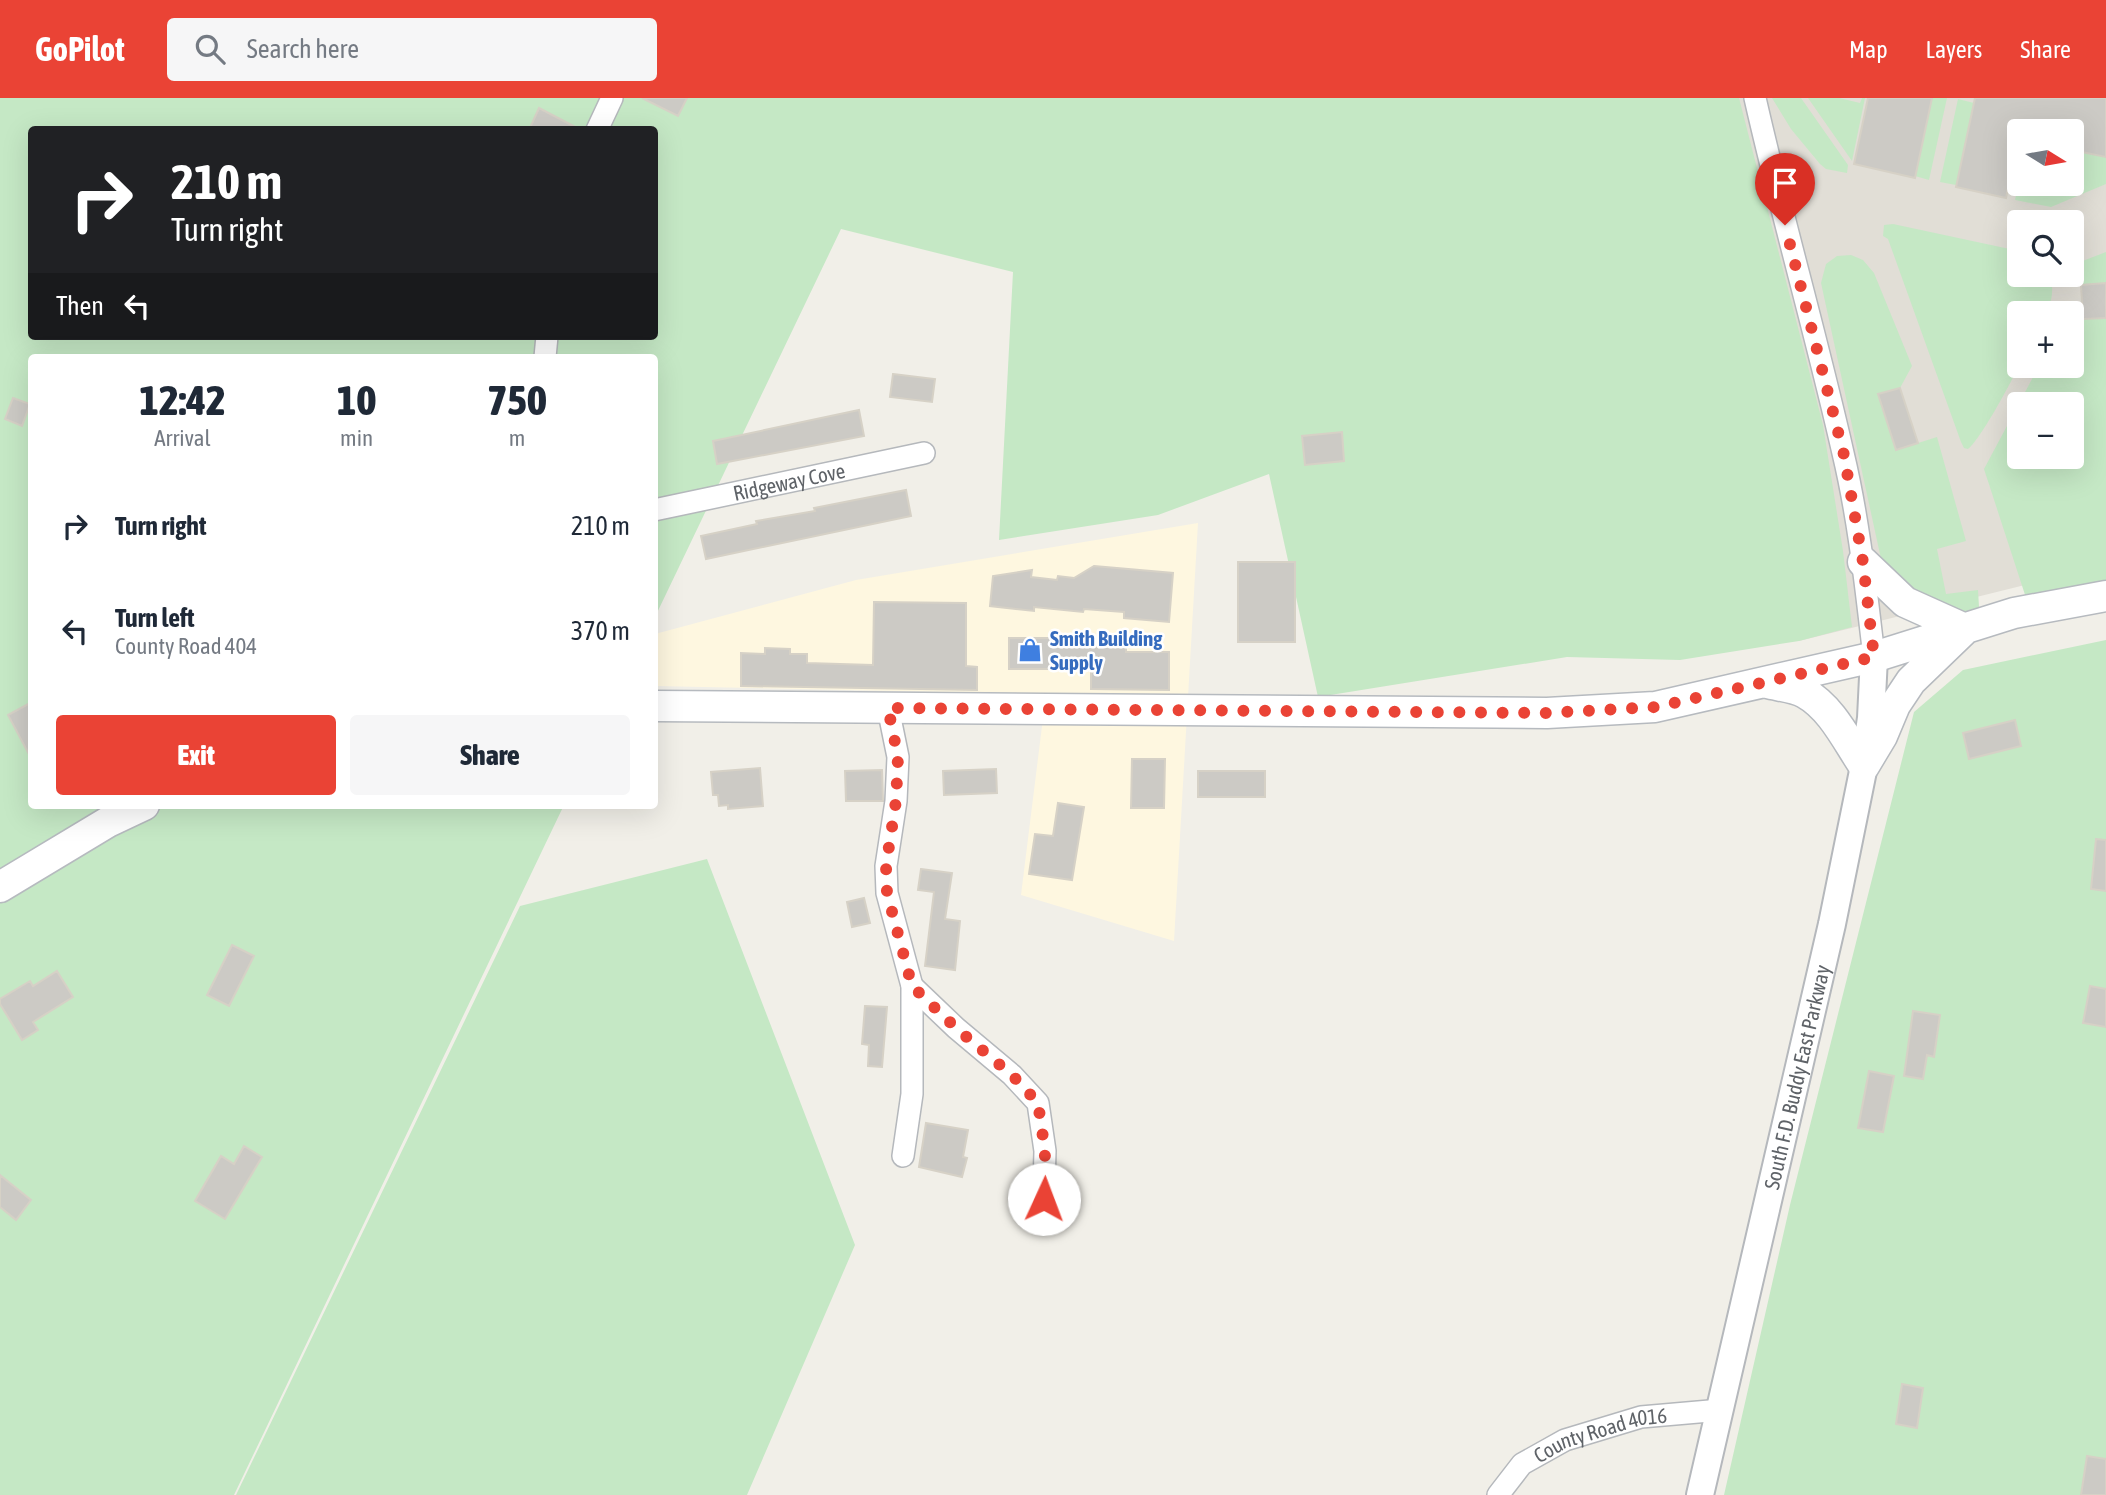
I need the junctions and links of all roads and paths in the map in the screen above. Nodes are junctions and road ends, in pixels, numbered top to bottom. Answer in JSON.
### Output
{"nodes":[{"id":1,"x":612,"y":98,"type":"edge"},
{"id":2,"x":1755,"y":98,"type":"edge"},
{"id":3,"x":599,"y":126,"type":"edge"},
{"id":4,"x":924,"y":453,"type":"dead end"},
{"id":5,"x":658,"y":509,"type":"edge"},
{"id":6,"x":1863,"y":562,"type":"junction"},
{"id":7,"x":2106,"y":596,"type":"edge"},
{"id":8,"x":1965,"y":629,"type":"junction"},
{"id":9,"x":1874,"y":657,"type":"junction"},
{"id":10,"x":1764,"y":682,"type":"junction"},
{"id":11,"x":658,"y":706,"type":"edge"},
{"id":12,"x":888,"y":708,"type":"junction"},
{"id":13,"x":1864,"y":766,"type":"junction"},
{"id":14,"x":136,"y":809,"type":"edge"},
{"id":15,"x":0,"y":887,"type":"edge"},
{"id":16,"x":912,"y":986,"type":"junction"},
{"id":17,"x":903,"y":1156,"type":"dead end"},
{"id":18,"x":1043,"y":1223,"type":"dead end"},
{"id":19,"x":1721,"y":1410,"type":"junction"},
{"id":20,"x":1498,"y":1495,"type":"edge"},
{"id":21,"x":1700,"y":1495,"type":"edge"}],
"edges":[{"from":1,"to":3,"type":"street"},
{"from":2,"to":6,"type":"street"},
{"from":4,"to":5,"type":"street","name":"Ridgeway Cove"},
{"from":6,"to":8,"type":"main road"},
{"from":6,"to":9,"type":"street"},
{"from":7,"to":8,"type":"main road"},
{"from":8,"to":9,"type":"main road"},
{"from":8,"to":13,"type":"main road"},
{"from":9,"to":10,"type":"main road"},
{"from":9,"to":13,"type":"street","name":"South F.D. Buddy East Parkway"},
{"from":10,"to":12,"type":"main road"},
{"from":10,"to":13,"type":"main road"},
{"from":11,"to":12,"type":"main road"},
{"from":12,"to":16,"type":"street"},
{"from":13,"to":19,"type":"street","name":"South F.D. Buddy East Parkway"},
{"from":14,"to":15,"type":"main road"},
{"from":16,"to":17,"type":"street"},
{"from":16,"to":18,"type":"street"},
{"from":19,"to":20,"type":"street","name":"County Road 4016"},
{"from":19,"to":21,"type":"street","name":"South F.D. Buddy East Parkway"}]}
